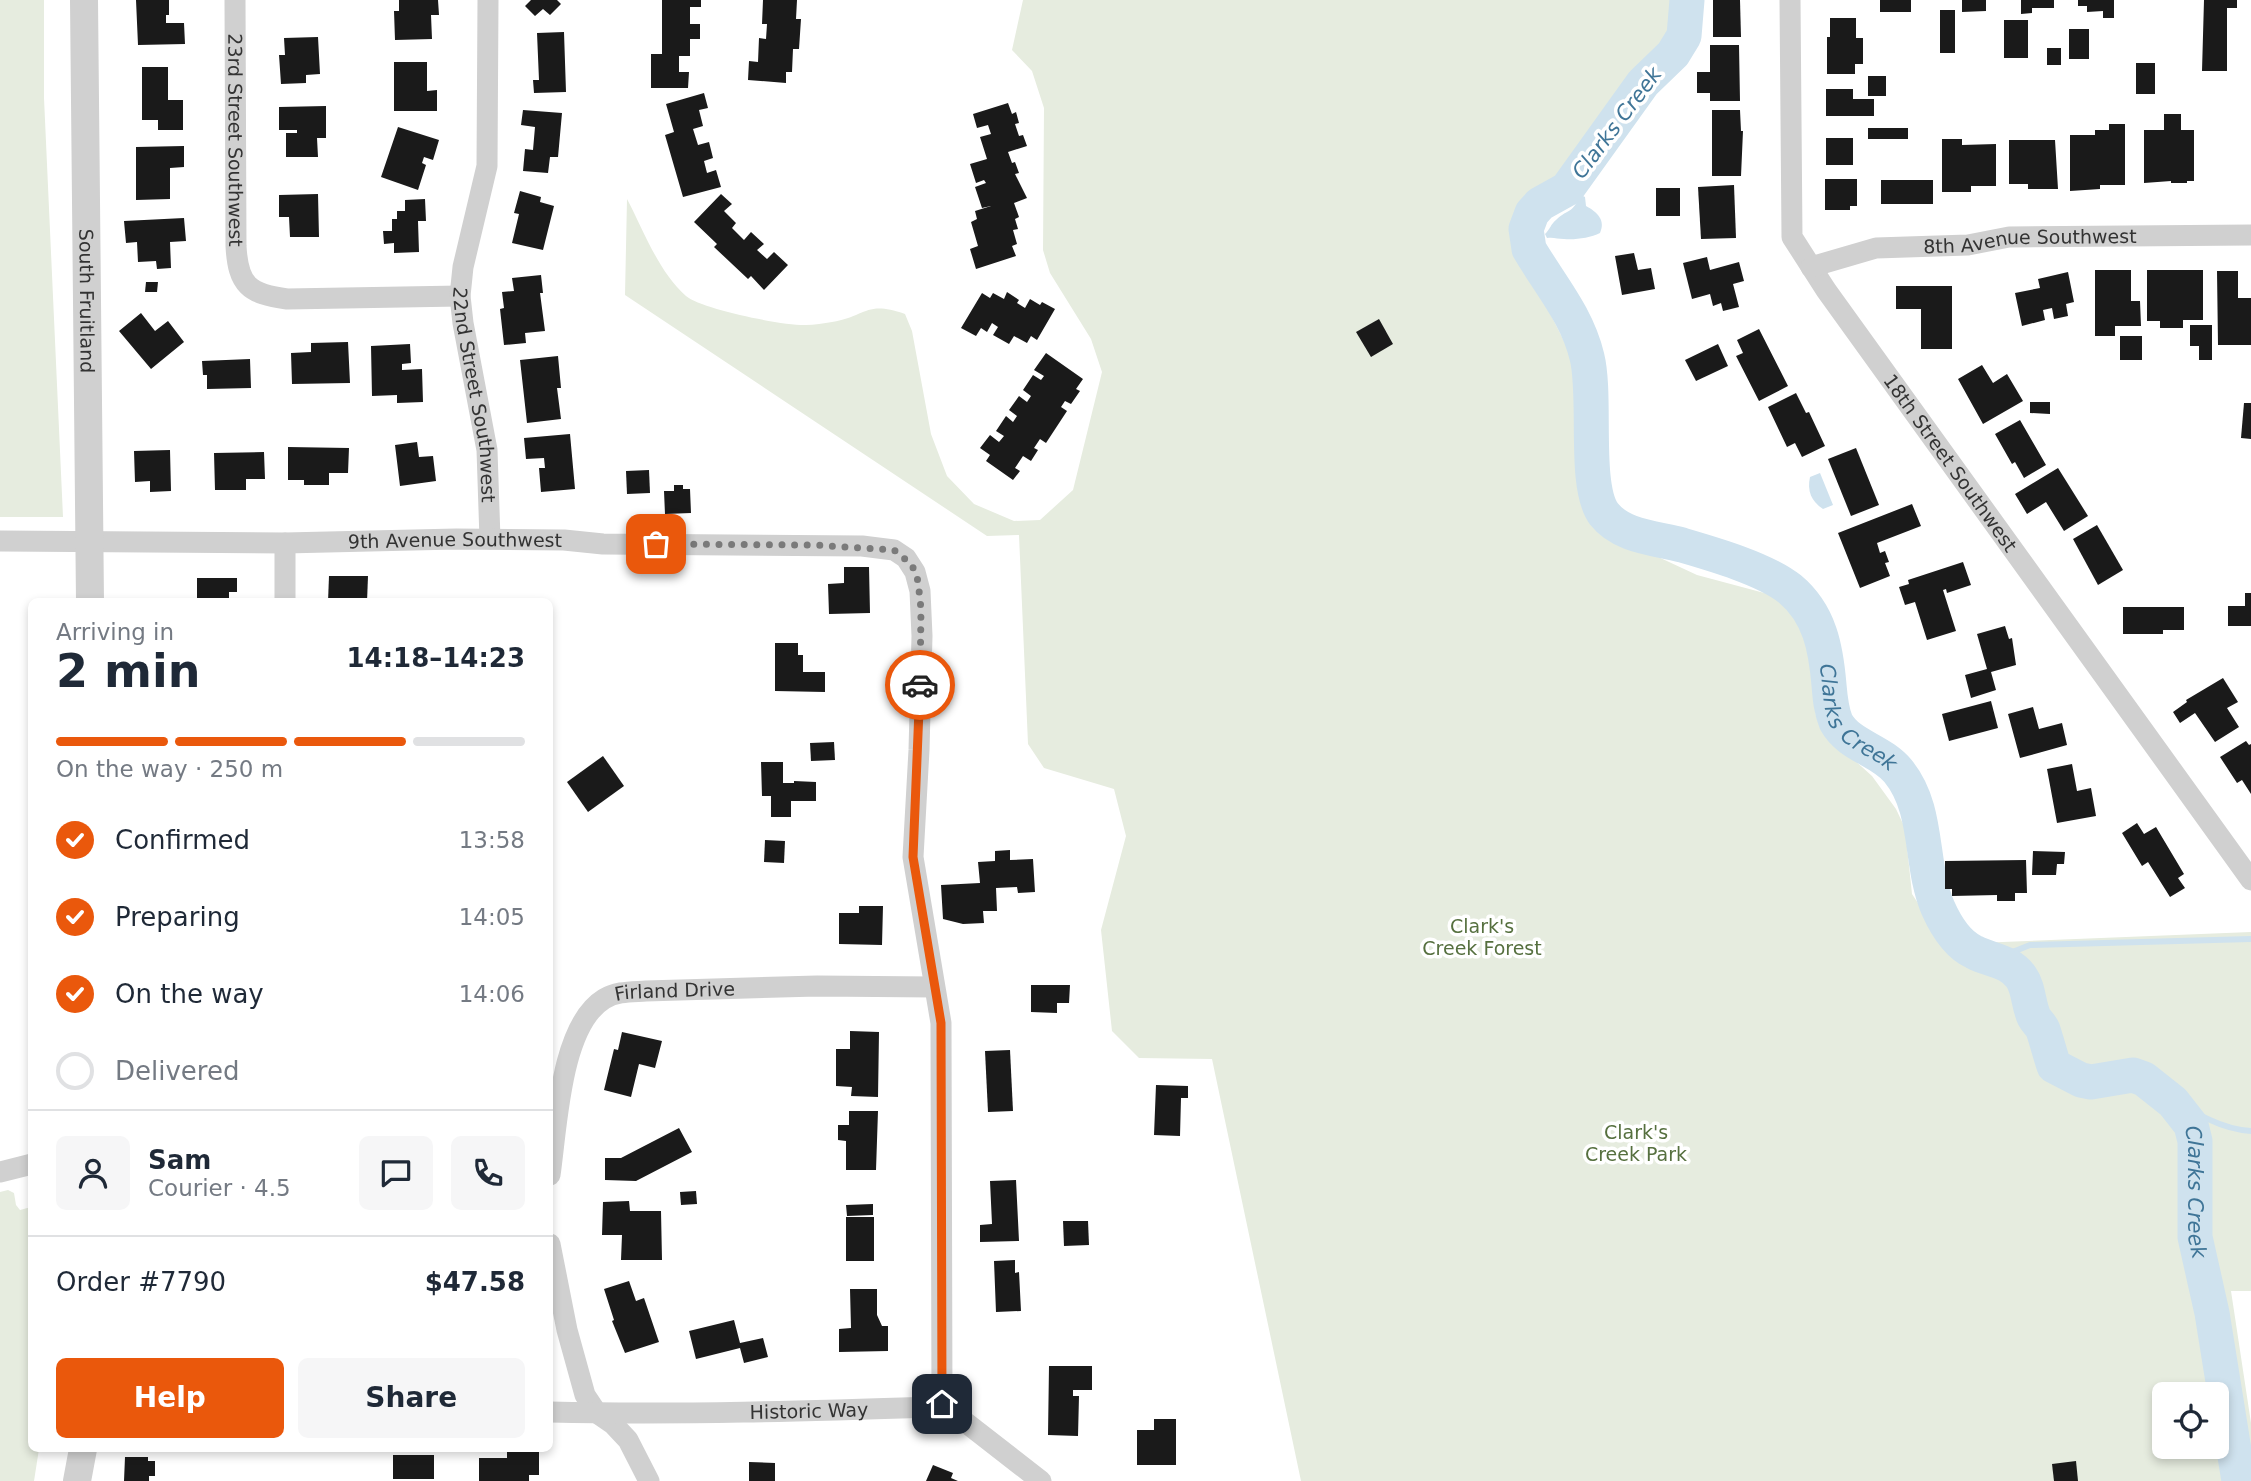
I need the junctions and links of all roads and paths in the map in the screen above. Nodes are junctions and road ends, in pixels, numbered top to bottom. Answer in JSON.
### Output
{"nodes":[{"id":1,"x":84,"y":0,"type":"edge"},
{"id":2,"x":235,"y":0,"type":"edge"},
{"id":3,"x":488,"y":0,"type":"edge"},
{"id":4,"x":1790,"y":0,"type":"edge"},
{"id":5,"x":2251,"y":235,"type":"edge"},
{"id":6,"x":1811,"y":267,"type":"junction"},
{"id":7,"x":460,"y":296,"type":"junction"},
{"id":8,"x":490,"y":539,"type":"junction"},
{"id":9,"x":0,"y":541,"type":"edge"},
{"id":10,"x":90,"y":541,"type":"junction"},
{"id":11,"x":285,"y":543,"type":"junction"},
{"id":12,"x":90,"y":598,"type":"edge"},
{"id":13,"x":285,"y":598,"type":"edge"},
{"id":14,"x":2251,"y":880,"type":"edge"},
{"id":15,"x":934,"y":986,"type":"junction"},
{"id":16,"x":553,"y":1155,"type":"edge"},
{"id":17,"x":28,"y":1165,"type":"edge"},
{"id":18,"x":0,"y":1172,"type":"edge"},
{"id":19,"x":553,"y":1270,"type":"edge"},
{"id":20,"x":942,"y":1404,"type":"junction"},
{"id":21,"x":553,"y":1412,"type":"edge"},
{"id":22,"x":597,"y":1413,"type":"junction"},
{"id":23,"x":82,"y":1452,"type":"edge"},
{"id":24,"x":77,"y":1481,"type":"edge"},
{"id":25,"x":649,"y":1481,"type":"edge"},
{"id":26,"x":1041,"y":1481,"type":"edge"}],
"edges":[{"from":1,"to":10,"type":"street","name":"South Fruitland"},
{"from":2,"to":7,"type":"street","name":"23rd Street Southwest"},
{"from":3,"to":7,"type":"street","name":"22nd Street Southwest"},
{"from":4,"to":6,"type":"street","name":"18th Street Southwest"},
{"from":5,"to":6,"type":"street","name":"8th Avenue Southwest"},
{"from":6,"to":14,"type":"street","name":"18th Street Southwest"},
{"from":7,"to":8,"type":"street","name":"22nd Street Southwest"},
{"from":8,"to":11,"type":"street","name":"9th Avenue Southwest"},
{"from":8,"to":15,"type":"street","name":"9th Avenue Southwest"},
{"from":9,"to":10,"type":"street","name":"9th Avenue Southwest"},
{"from":10,"to":11,"type":"street","name":"9th Avenue Southwest"},
{"from":10,"to":12,"type":"street","name":"South Fruitland"},
{"from":11,"to":13,"type":"street"},
{"from":15,"to":16,"type":"street","name":"Firland Drive"},
{"from":15,"to":20,"type":"street"},
{"from":17,"to":18,"type":"street"},
{"from":19,"to":22,"type":"street"},
{"from":20,"to":22,"type":"street","name":"Historic Way"},
{"from":20,"to":26,"type":"street"},
{"from":21,"to":22,"type":"street","name":"Historic Way"},
{"from":22,"to":25,"type":"street"},
{"from":23,"to":24,"type":"street"}]}
